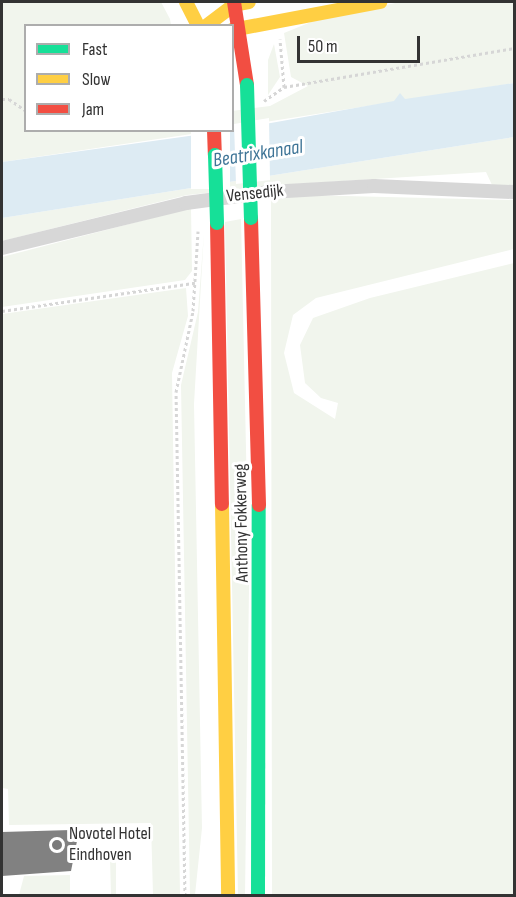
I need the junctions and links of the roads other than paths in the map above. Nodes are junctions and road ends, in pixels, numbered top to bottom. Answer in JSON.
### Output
{"nodes":[{"id":1,"x":186,"y":2,"type":"edge"},
{"id":2,"x":249,"y":2,"type":"edge"},
{"id":3,"x":380,"y":2,"type":"edge"},
{"id":4,"x":234,"y":3,"type":"edge"},
{"id":5,"x":197,"y":24,"type":"edge"},
{"id":6,"x":208,"y":24,"type":"edge"},
{"id":7,"x":236,"y":30,"type":"edge"},
{"id":8,"x":214,"y":132,"type":"edge"},
{"id":9,"x":514,"y":192,"type":"edge"},
{"id":10,"x":2,"y":248,"type":"edge"},
{"id":11,"x":228,"y":896,"type":"edge"},
{"id":12,"x":258,"y":896,"type":"edge"}],
"edges":[{"from":1,"to":5,"type":"main road"},
{"from":2,"to":4,"type":"main road"},
{"from":3,"to":7,"type":"main road"},
{"from":4,"to":6,"type":"main road"},
{"from":4,"to":7,"type":"main road","name":"Anthony Fokkerweg"},
{"from":7,"to":12,"type":"main road","name":"Anthony Fokkerweg","bridge":true},
{"from":8,"to":11,"type":"main road","name":"Anthony Fokkerweg","bridge":true},
{"from":9,"to":10,"type":"street","name":"Vensedijk"}]}
